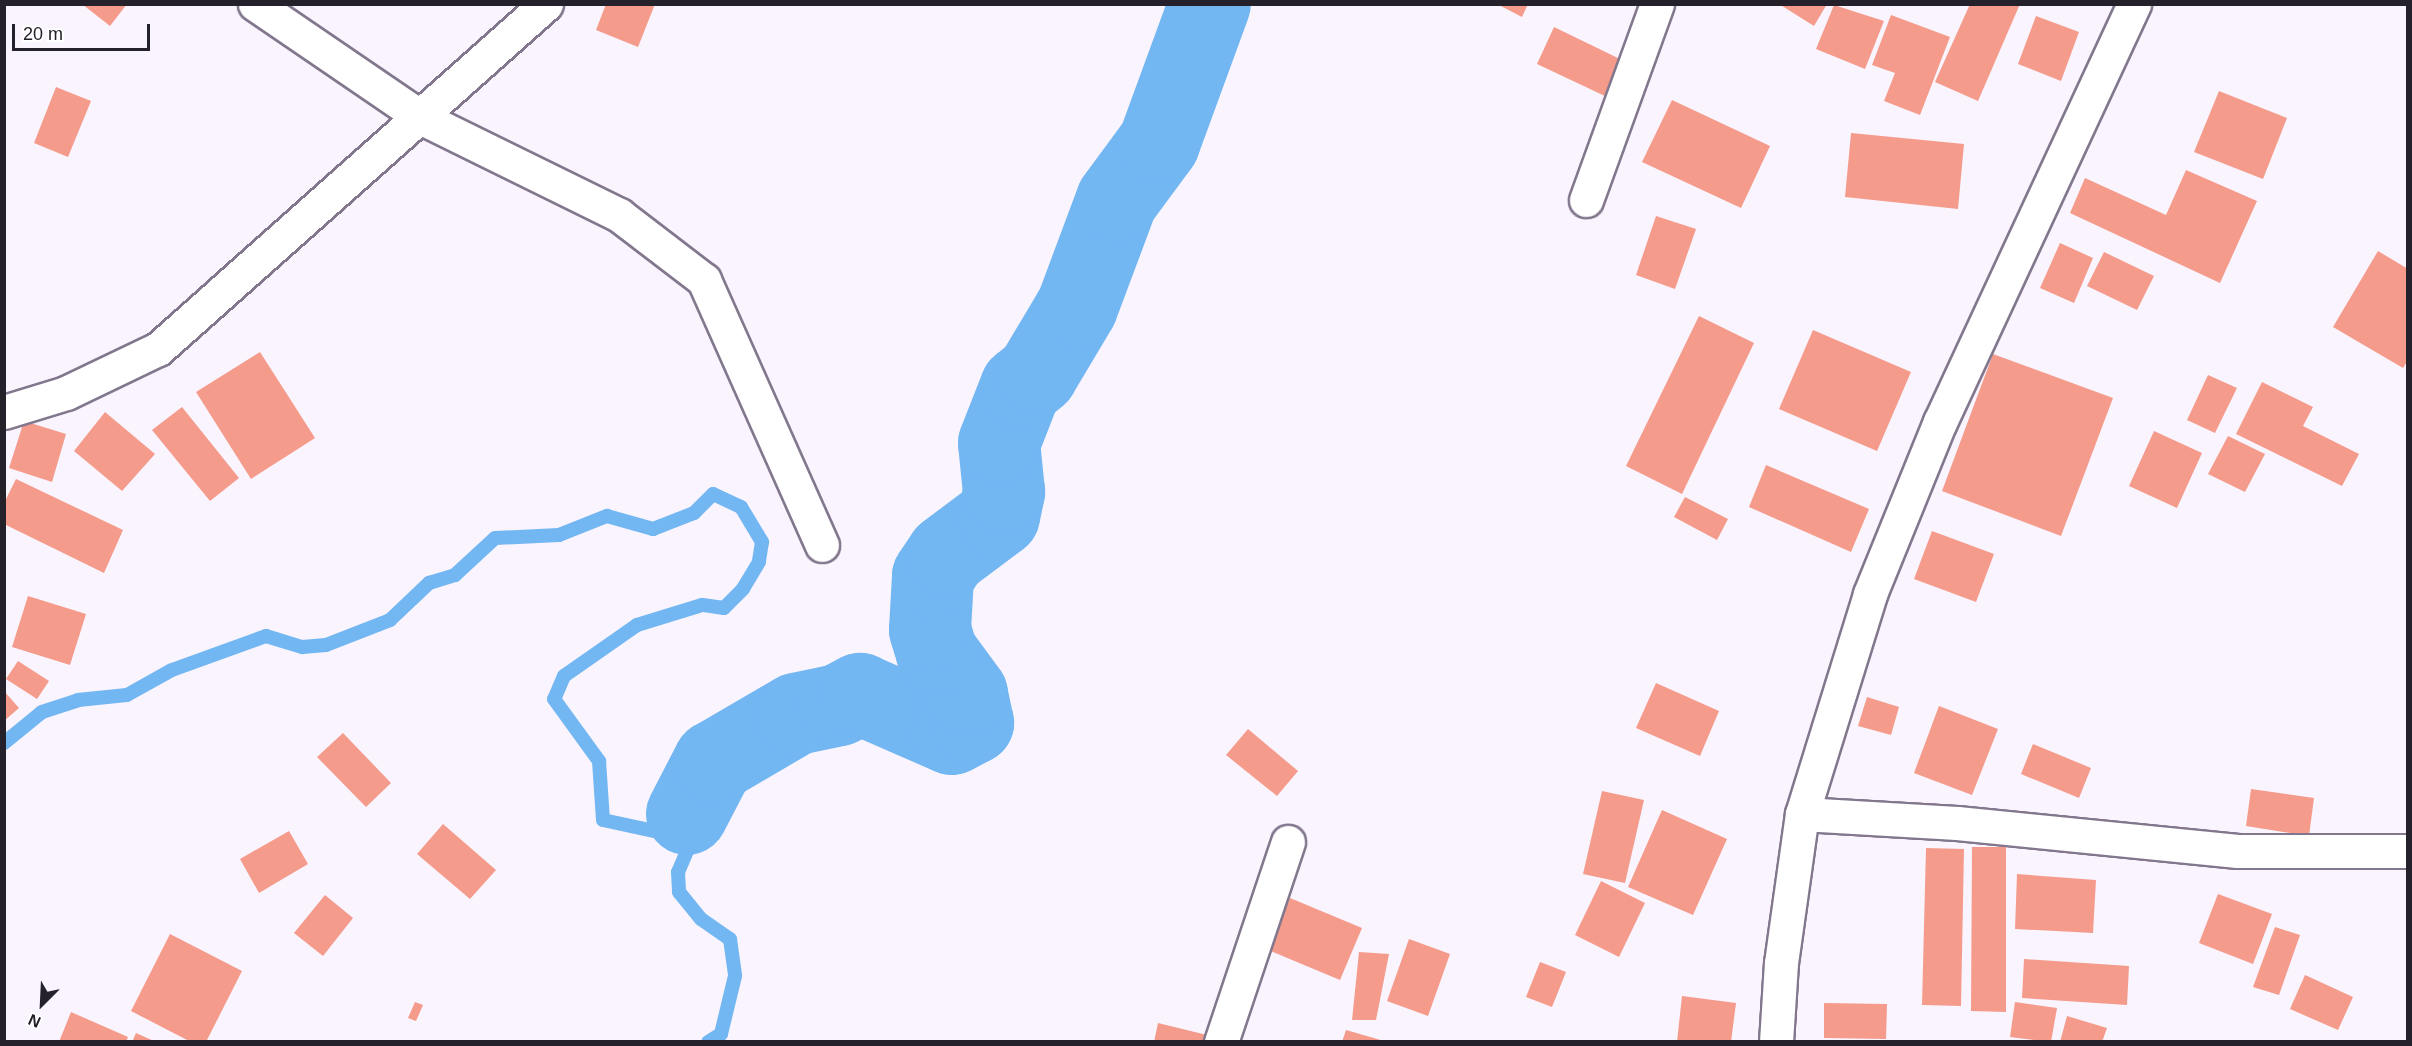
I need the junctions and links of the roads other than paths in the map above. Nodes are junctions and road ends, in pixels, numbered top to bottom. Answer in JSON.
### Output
{"nodes":[{"id":1,"x":255,"y":4,"type":"edge"},
{"id":2,"x":546,"y":4,"type":"edge"},
{"id":3,"x":1657,"y":4,"type":"edge"},
{"id":4,"x":2126,"y":7,"type":"edge"},
{"id":5,"x":422,"y":118,"type":"junction"},
{"id":6,"x":1586,"y":200,"type":"dead end"},
{"id":7,"x":4,"y":412,"type":"edge"},
{"id":8,"x":822,"y":545,"type":"dead end"},
{"id":9,"x":1802,"y":814,"type":"junction"},
{"id":10,"x":1288,"y":842,"type":"dead end"},
{"id":11,"x":2408,"y":851,"type":"edge"},
{"id":12,"x":1221,"y":1041,"type":"edge"},
{"id":13,"x":1776,"y":1041,"type":"edge"}],
"edges":[{"from":1,"to":5,"type":"street"},
{"from":2,"to":5,"type":"street"},
{"from":3,"to":6,"type":"street"},
{"from":4,"to":9,"type":"street"},
{"from":5,"to":7,"type":"street"},
{"from":5,"to":8,"type":"street"},
{"from":9,"to":11,"type":"street"},
{"from":9,"to":13,"type":"street"},
{"from":10,"to":12,"type":"street"}]}
